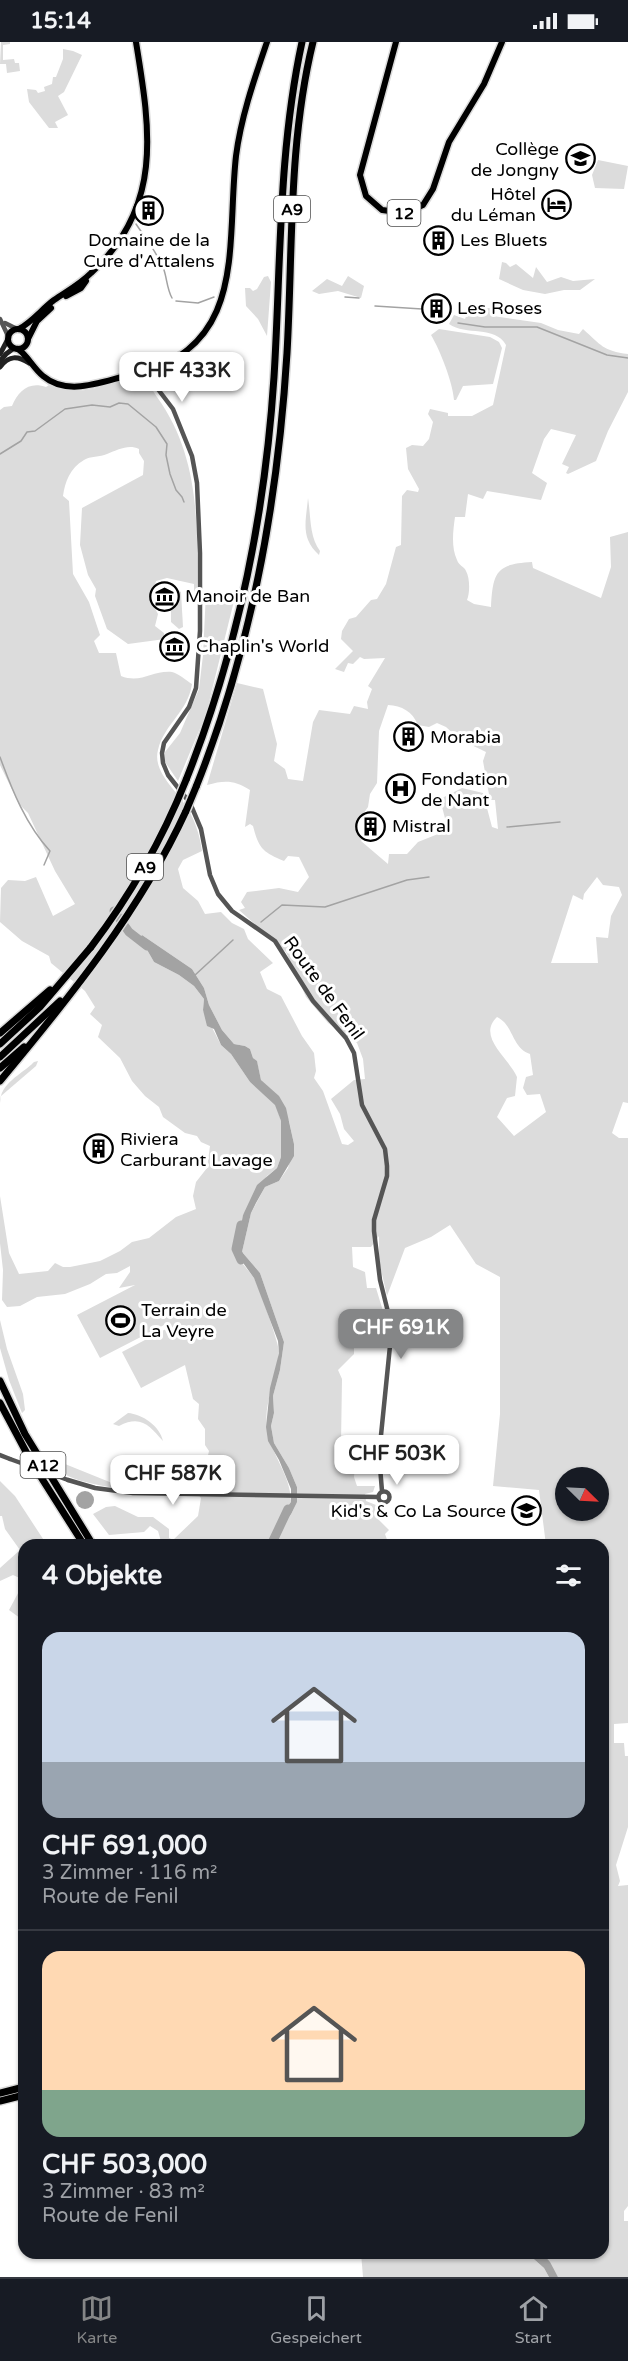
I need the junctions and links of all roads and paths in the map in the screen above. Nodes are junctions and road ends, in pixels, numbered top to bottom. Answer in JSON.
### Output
{"nodes":[{"id":1,"x":136,"y":42,"type":"edge"},
{"id":2,"x":267,"y":42,"type":"edge"},
{"id":3,"x":302,"y":42,"type":"edge"},
{"id":4,"x":313,"y":42,"type":"edge"},
{"id":5,"x":396,"y":42,"type":"edge"},
{"id":6,"x":502,"y":42,"type":"edge"},
{"id":7,"x":92,"y":273,"type":"junction"},
{"id":8,"x":1,"y":320,"type":"edge"},
{"id":9,"x":18,"y":329,"type":"junction"},
{"id":10,"x":8,"y":338,"type":"junction"},
{"id":11,"x":28,"y":340,"type":"junction"},
{"id":12,"x":16,"y":349,"type":"junction"},
{"id":13,"x":0,"y":354,"type":"edge"},
{"id":14,"x":0,"y":361,"type":"edge"},
{"id":15,"x":32,"y":364,"type":"junction"},
{"id":16,"x":0,"y":367,"type":"edge"},
{"id":17,"x":148,"y":370,"type":"junction"},
{"id":18,"x":60,"y":983,"type":"junction"},
{"id":19,"x":70,"y":992,"type":"junction"},
{"id":20,"x":0,"y":1033,"type":"edge"},
{"id":21,"x":0,"y":1044,"type":"edge"},
{"id":22,"x":0,"y":1057,"type":"edge"},
{"id":23,"x":0,"y":1068,"type":"edge"},
{"id":24,"x":0,"y":1082,"type":"edge"},
{"id":25,"x":0,"y":1381,"type":"edge"},
{"id":26,"x":0,"y":1403,"type":"edge"},
{"id":27,"x":0,"y":1455,"type":"edge"},
{"id":28,"x":382,"y":1491,"type":"junction"},
{"id":29,"x":378,"y":1497,"type":"junction"},
{"id":30,"x":80,"y":1539,"type":"edge"},
{"id":31,"x":89,"y":1539,"type":"edge"},
{"id":32,"x":18,"y":2088,"type":"edge"},
{"id":33,"x":0,"y":2093,"type":"edge"},
{"id":34,"x":18,"y":2096,"type":"edge"},
{"id":35,"x":0,"y":2101,"type":"edge"}],
"edges":[{"from":1,"to":7,"type":"main road"},
{"from":2,"to":17,"type":"main road"},
{"from":3,"to":18,"type":"highway","number":"A9","bridge":true},
{"from":4,"to":19,"type":"highway","number":"A9","bridge":true},
{"from":5,"to":6,"type":"main road","number":"12"},
{"from":7,"to":9,"type":"main road"},
{"from":7,"to":11,"type":"main road"},
{"from":8,"to":9,"type":"street"},
{"from":8,"to":10,"type":"street"},
{"from":9,"to":10,"type":"main road"},
{"from":9,"to":11,"type":"main road"},
{"from":10,"to":12,"type":"main road"},
{"from":10,"to":13,"type":"main road"},
{"from":11,"to":12,"type":"main road"},
{"from":11,"to":15,"type":"main road"},
{"from":12,"to":14,"type":"main road"},
{"from":12,"to":15,"type":"main road"},
{"from":15,"to":16,"type":"main road"},
{"from":15,"to":17,"type":"main road"},
{"from":17,"to":28,"type":"street","name":"Route de Fenil"},
{"from":18,"to":20,"type":"highway"},
{"from":18,"to":21,"type":"highway","number":"A9"},
{"from":19,"to":22,"type":"highway","number":"A9"},
{"from":19,"to":23,"type":"highway"},
{"from":19,"to":24,"type":"highway"},
{"from":25,"to":31,"type":"highway","number":"A12"},
{"from":26,"to":30,"type":"highway","number":"A12"},
{"from":27,"to":29,"type":"street","bridge":true},
{"from":28,"to":29,"type":"street"},
{"from":28,"to":29,"type":"street"},
{"from":32,"to":33,"type":"highway"},
{"from":34,"to":35,"type":"highway"}]}
